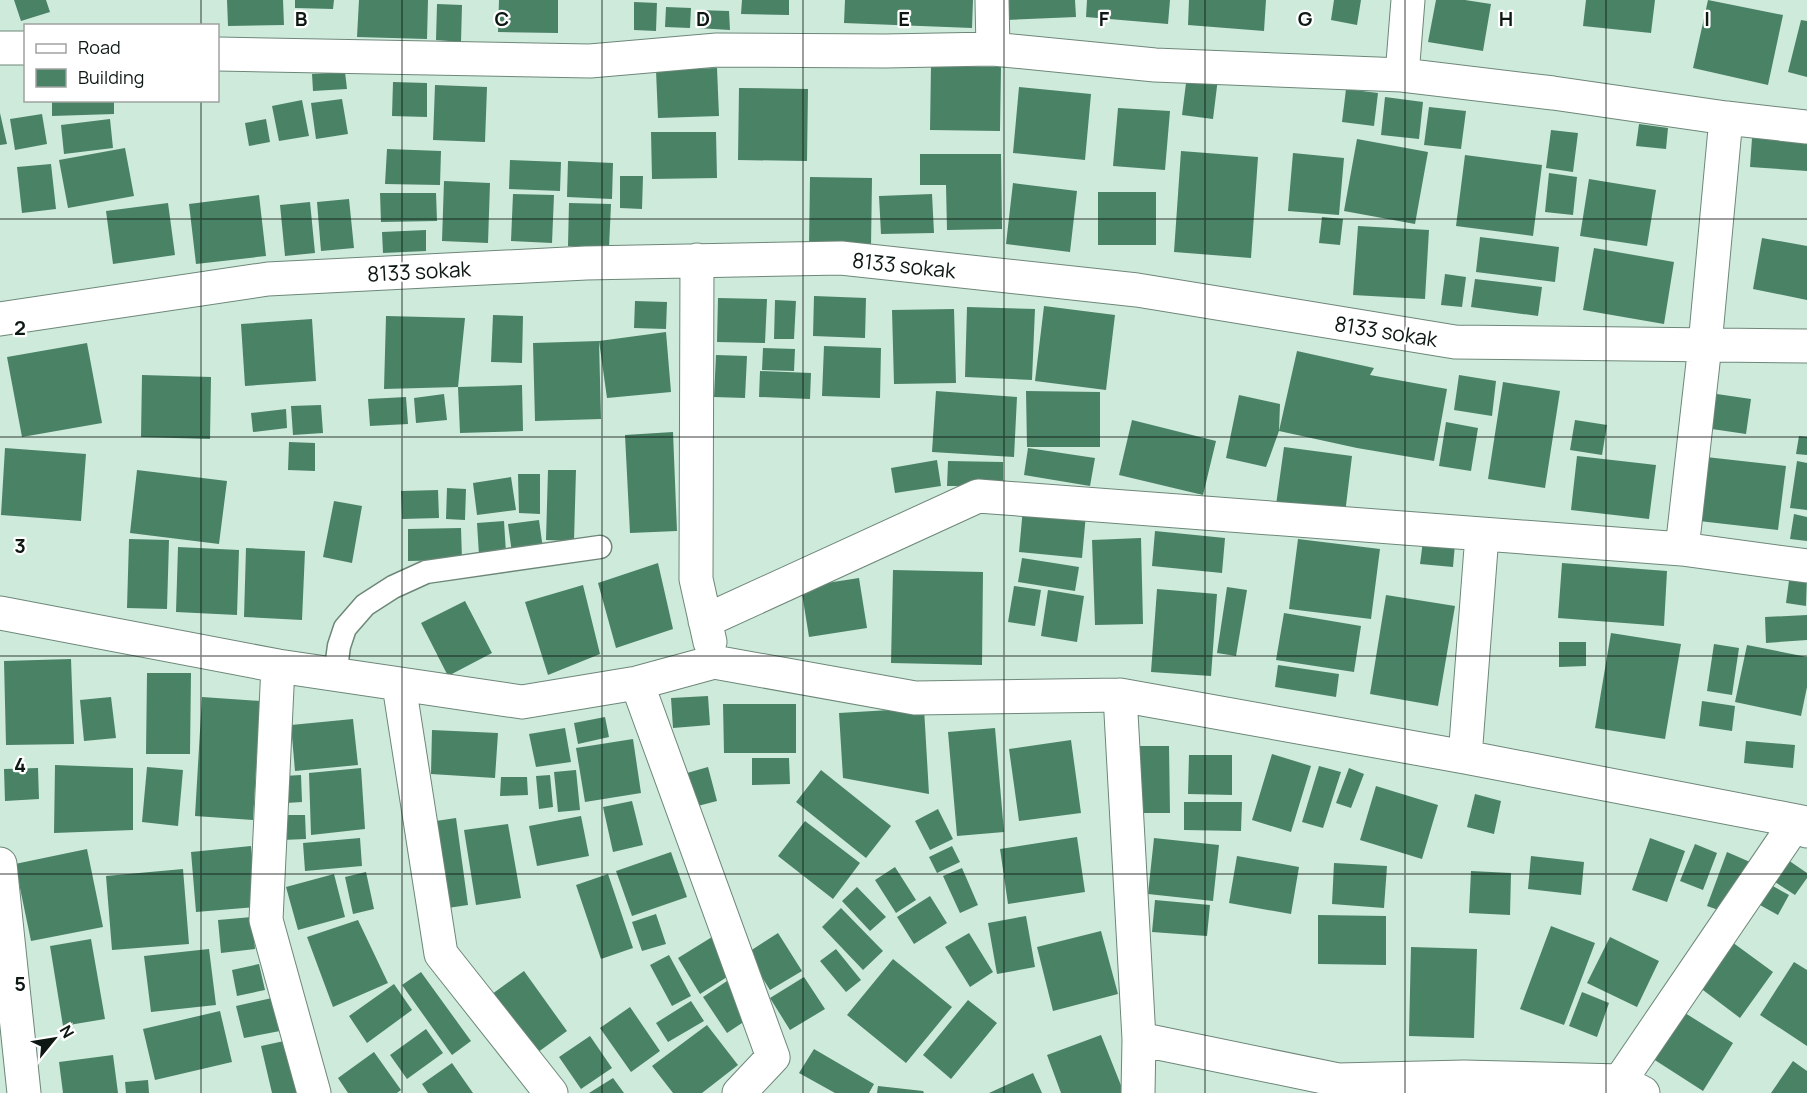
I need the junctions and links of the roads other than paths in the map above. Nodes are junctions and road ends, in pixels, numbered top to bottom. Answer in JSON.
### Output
{"nodes":[{"id":1,"x":992,"y":0,"type":"edge"},
{"id":2,"x":1408,"y":0,"type":"edge"},
{"id":3,"x":0,"y":48,"type":"edge"},
{"id":4,"x":24,"y":48,"type":"edge"},
{"id":5,"x":993,"y":49,"type":"junction"},
{"id":6,"x":219,"y":54,"type":"edge"},
{"id":7,"x":1402,"y":75,"type":"junction"},
{"id":8,"x":1726,"y":118,"type":"junction"},
{"id":9,"x":1807,"y":127,"type":"edge"},
{"id":10,"x":697,"y":261,"type":"junction"},
{"id":11,"x":0,"y":319,"type":"edge"},
{"id":12,"x":1705,"y":345,"type":"junction"},
{"id":13,"x":1807,"y":346,"type":"edge"},
{"id":14,"x":1482,"y":535,"type":"junction"},
{"id":15,"x":600,"y":547,"type":"dead end"},
{"id":16,"x":1682,"y":549,"type":"junction"},
{"id":17,"x":1807,"y":566,"type":"edge"},
{"id":18,"x":0,"y":613,"type":"edge"},
{"id":19,"x":705,"y":621,"type":"junction"},
{"id":20,"x":714,"y":662,"type":"junction"},
{"id":21,"x":278,"y":666,"type":"junction"},
{"id":22,"x":334,"y":675,"type":"junction"},
{"id":23,"x":637,"y":683,"type":"junction"},
{"id":24,"x":399,"y":685,"type":"junction"},
{"id":25,"x":1120,"y":695,"type":"junction"},
{"id":26,"x":1465,"y":758,"type":"junction"},
{"id":27,"x":1804,"y":825,"type":"edge"},
{"id":28,"x":0,"y":864,"type":"edge"},
{"id":29,"x":1139,"y":1039,"type":"junction"},
{"id":30,"x":1339,"y":1087,"type":"edge"},
{"id":31,"x":1628,"y":1089,"type":"edge"},
{"id":32,"x":24,"y":1093,"type":"edge"},
{"id":33,"x":314,"y":1093,"type":"edge"},
{"id":34,"x":551,"y":1093,"type":"edge"},
{"id":35,"x":739,"y":1093,"type":"edge"},
{"id":36,"x":1138,"y":1093,"type":"edge"}],
"edges":[{"from":1,"to":5,"type":"street"},
{"from":2,"to":7,"type":"street"},
{"from":3,"to":4,"type":"street"},
{"from":5,"to":6,"type":"street"},
{"from":5,"to":7,"type":"street"},
{"from":7,"to":8,"type":"street"},
{"from":8,"to":9,"type":"street"},
{"from":8,"to":12,"type":"street"},
{"from":10,"to":11,"type":"street","name":"8133 sokak"},
{"from":10,"to":12,"type":"street","name":"8133 sokak"},
{"from":10,"to":19,"type":"street"},
{"from":12,"to":13,"type":"street","name":"8133 sokak"},
{"from":12,"to":16,"type":"street"},
{"from":14,"to":16,"type":"street"},
{"from":14,"to":19,"type":"street"},
{"from":14,"to":26,"type":"street"},
{"from":15,"to":22,"type":"lane"},
{"from":16,"to":17,"type":"street"},
{"from":18,"to":21,"type":"street"},
{"from":19,"to":20,"type":"street"},
{"from":20,"to":23,"type":"street"},
{"from":20,"to":25,"type":"street"},
{"from":21,"to":22,"type":"street"},
{"from":21,"to":33,"type":"street"},
{"from":22,"to":24,"type":"street"},
{"from":23,"to":24,"type":"street"},
{"from":23,"to":35,"type":"street"},
{"from":24,"to":34,"type":"street"},
{"from":25,"to":26,"type":"street"},
{"from":25,"to":29,"type":"street"},
{"from":26,"to":27,"type":"street"},
{"from":27,"to":31,"type":"street"},
{"from":28,"to":32,"type":"street"},
{"from":29,"to":30,"type":"street"},
{"from":29,"to":36,"type":"street"},
{"from":30,"to":31,"type":"street"}]}
